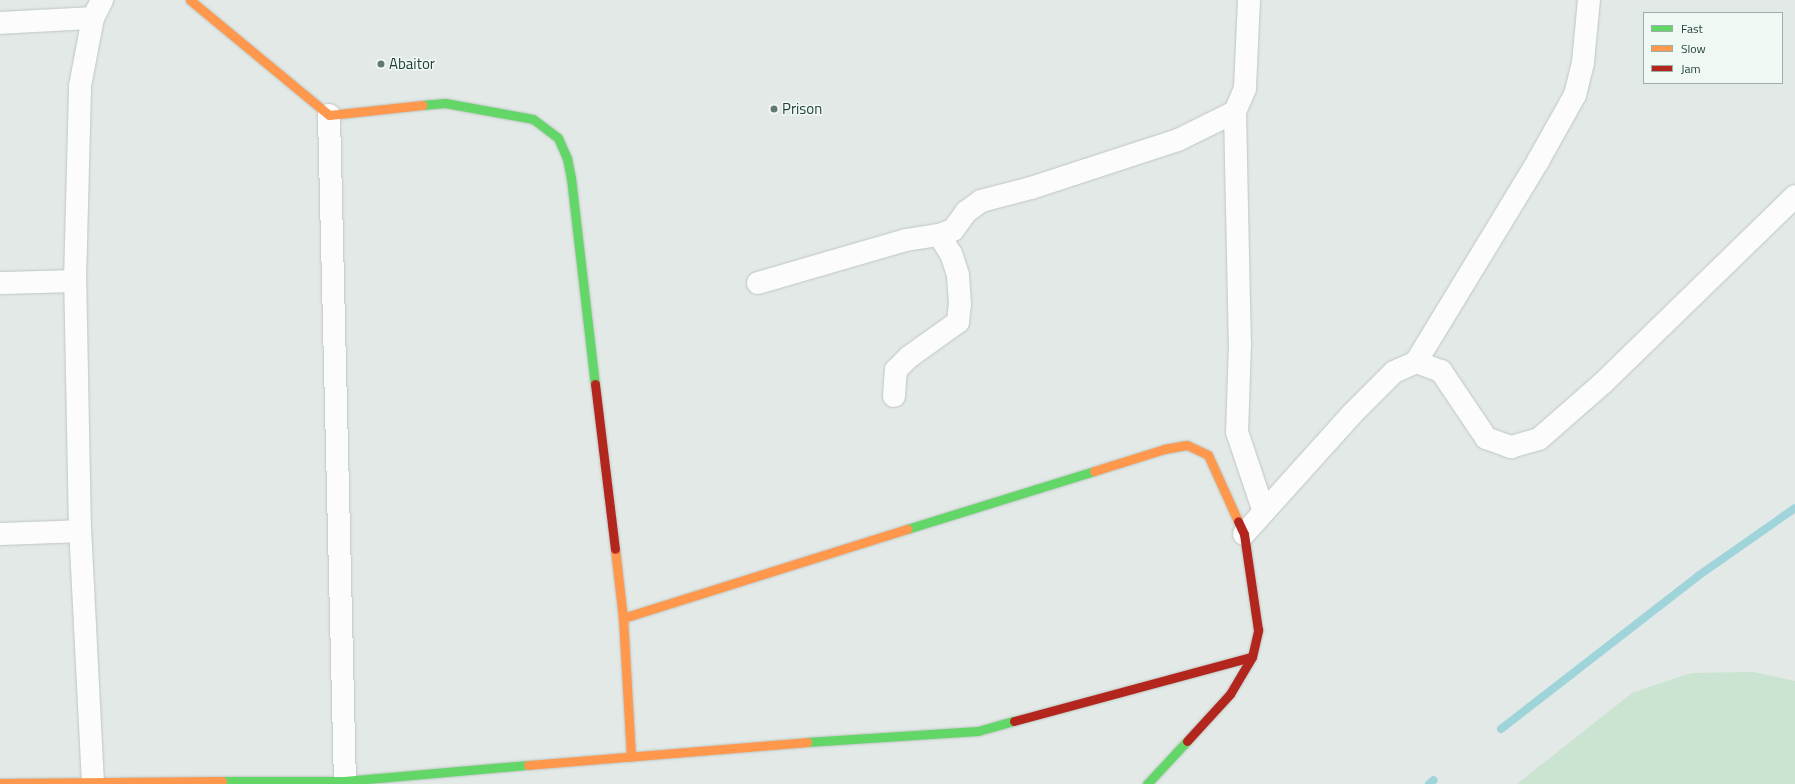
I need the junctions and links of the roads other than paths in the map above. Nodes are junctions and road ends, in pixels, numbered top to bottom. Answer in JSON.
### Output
{"nodes":[{"id":1,"x":190,"y":0,"type":"edge"},
{"id":2,"x":1249,"y":0,"type":"edge"},
{"id":3,"x":1589,"y":0,"type":"edge"},
{"id":4,"x":97,"y":9,"type":"edge"},
{"id":5,"x":0,"y":23,"type":"edge"},
{"id":6,"x":1235,"y":112,"type":"junction"},
{"id":7,"x":329,"y":115,"type":"junction"},
{"id":8,"x":1795,"y":196,"type":"edge"},
{"id":9,"x":938,"y":235,"type":"junction"},
{"id":10,"x":75,"y":281,"type":"junction"},
{"id":11,"x":0,"y":283,"type":"edge"},
{"id":12,"x":758,"y":283,"type":"dead end"},
{"id":13,"x":1416,"y":362,"type":"junction"},
{"id":14,"x":894,"y":396,"type":"dead end"},
{"id":15,"x":1264,"y":512,"type":"junction"},
{"id":16,"x":80,"y":531,"type":"junction"},
{"id":17,"x":0,"y":534,"type":"edge"},
{"id":18,"x":1244,"y":534,"type":"junction"},
{"id":19,"x":623,"y":618,"type":"junction"},
{"id":20,"x":1252,"y":657,"type":"junction"},
{"id":21,"x":631,"y":757,"type":"junction"},
{"id":22,"x":93,"y":782,"type":"edge"},
{"id":23,"x":0,"y":783,"type":"edge"},
{"id":24,"x":344,"y":783,"type":"edge"},
{"id":25,"x":1147,"y":784,"type":"edge"}],
"edges":[{"from":1,"to":7,"type":"street"},
{"from":2,"to":6,"type":"street"},
{"from":3,"to":13,"type":"street"},
{"from":4,"to":5,"type":"street"},
{"from":4,"to":10,"type":"street"},
{"from":6,"to":9,"type":"street"},
{"from":6,"to":15,"type":"street"},
{"from":7,"to":19,"type":"street"},
{"from":7,"to":24,"type":"street"},
{"from":8,"to":13,"type":"street"},
{"from":9,"to":12,"type":"street"},
{"from":9,"to":14,"type":"street"},
{"from":10,"to":11,"type":"street"},
{"from":10,"to":16,"type":"street"},
{"from":13,"to":15,"type":"street"},
{"from":15,"to":18,"type":"street"},
{"from":16,"to":17,"type":"street"},
{"from":16,"to":22,"type":"street"},
{"from":18,"to":19,"type":"street"},
{"from":18,"to":20,"type":"street"},
{"from":19,"to":21,"type":"street"},
{"from":20,"to":21,"type":"street"},
{"from":20,"to":25,"type":"street"},
{"from":21,"to":24,"type":"street"},
{"from":22,"to":23,"type":"street"},
{"from":22,"to":24,"type":"street"}]}
